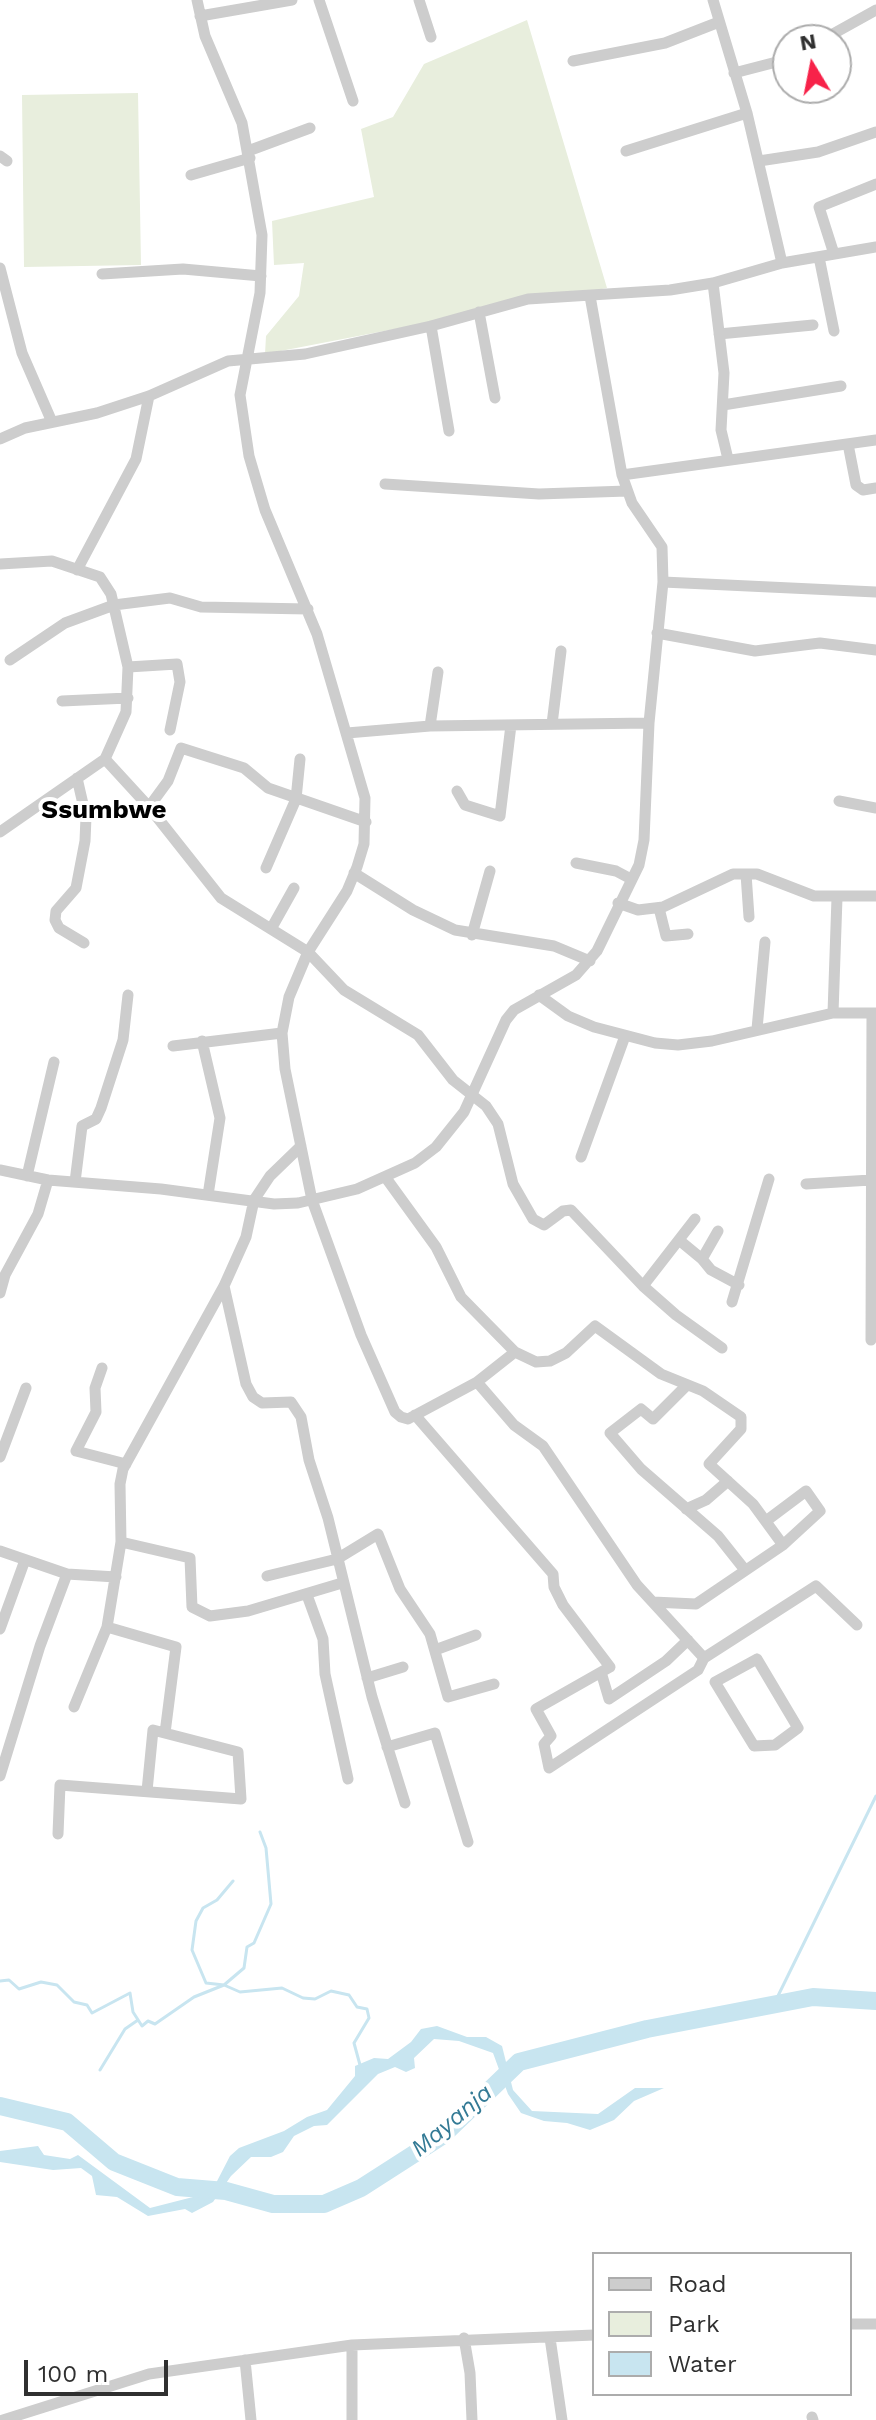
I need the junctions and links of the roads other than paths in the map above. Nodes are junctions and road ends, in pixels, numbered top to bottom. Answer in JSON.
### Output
{"nodes":[{"id":1,"x":197,"y":0,"type":"edge"},
{"id":2,"x":292,"y":0,"type":"edge"},
{"id":3,"x":319,"y":0,"type":"edge"},
{"id":4,"x":419,"y":0,"type":"edge"},
{"id":5,"x":713,"y":0,"type":"edge"},
{"id":6,"x":876,"y":10,"type":"edge"},
{"id":7,"x":200,"y":16,"type":"junction"},
{"id":8,"x":719,"y":22,"type":"junction"},
{"id":9,"x":851,"y":24,"type":"edge"},
{"id":10,"x":431,"y":37,"type":"dead end"},
{"id":11,"x":573,"y":61,"type":"dead end"},
{"id":12,"x":772,"y":63,"type":"edge"},
{"id":13,"x":734,"y":73,"type":"junction"},
{"id":14,"x":353,"y":101,"type":"dead end"},
{"id":15,"x":747,"y":113,"type":"junction"},
{"id":16,"x":310,"y":128,"type":"dead end"},
{"id":17,"x":876,"y":132,"type":"edge"},
{"id":18,"x":626,"y":151,"type":"dead end"},
{"id":19,"x":249,"y":154,"type":"junction"},
{"id":20,"x":759,"y":161,"type":"junction"},
{"id":21,"x":191,"y":175,"type":"dead end"},
{"id":22,"x":876,"y":184,"type":"edge"},
{"id":23,"x":876,"y":247,"type":"edge"},
{"id":24,"x":834,"y":254,"type":"junction"},
{"id":25,"x":819,"y":257,"type":"junction"},
{"id":26,"x":782,"y":263,"type":"junction"},
{"id":27,"x":0,"y":268,"type":"edge"},
{"id":28,"x":102,"y":274,"type":"dead end"},
{"id":29,"x":261,"y":276,"type":"junction"},
{"id":30,"x":713,"y":283,"type":"junction"},
{"id":31,"x":590,"y":296,"type":"junction"},
{"id":32,"x":479,"y":312,"type":"junction"},
{"id":33,"x":813,"y":325,"type":"dead end"},
{"id":34,"x":431,"y":326,"type":"junction"},
{"id":35,"x":834,"y":331,"type":"dead end"},
{"id":36,"x":719,"y":334,"type":"junction"},
{"id":37,"x":245,"y":358,"type":"junction"},
{"id":38,"x":841,"y":386,"type":"dead end"},
{"id":39,"x":149,"y":396,"type":"junction"},
{"id":40,"x":495,"y":398,"type":"dead end"},
{"id":41,"x":723,"y":405,"type":"junction"},
{"id":42,"x":52,"y":422,"type":"junction"},
{"id":43,"x":449,"y":431,"type":"dead end"},
{"id":44,"x":0,"y":439,"type":"edge"},
{"id":45,"x":876,"y":440,"type":"edge"},
{"id":46,"x":848,"y":444,"type":"junction"},
{"id":47,"x":728,"y":459,"type":"junction"},
{"id":48,"x":622,"y":475,"type":"junction"},
{"id":49,"x":385,"y":484,"type":"dead end"},
{"id":50,"x":876,"y":488,"type":"edge"},
{"id":51,"x":627,"y":491,"type":"junction"},
{"id":52,"x":0,"y":564,"type":"edge"},
{"id":53,"x":77,"y":570,"type":"junction"},
{"id":54,"x":663,"y":582,"type":"junction"},
{"id":55,"x":876,"y":592,"type":"edge"},
{"id":56,"x":114,"y":605,"type":"junction"},
{"id":57,"x":308,"y":609,"type":"junction"},
{"id":58,"x":657,"y":633,"type":"junction"},
{"id":59,"x":876,"y":650,"type":"edge"},
{"id":60,"x":561,"y":651,"type":"dead end"},
{"id":61,"x":10,"y":660,"type":"dead end"},
{"id":62,"x":128,"y":667,"type":"junction"},
{"id":63,"x":438,"y":672,"type":"dead end"},
{"id":64,"x":128,"y":698,"type":"junction"},
{"id":65,"x":62,"y":701,"type":"dead end"},
{"id":66,"x":649,"y":723,"type":"junction"},
{"id":67,"x":552,"y":724,"type":"junction"},
{"id":68,"x":511,"y":725,"type":"junction"},
{"id":69,"x":430,"y":726,"type":"junction"},
{"id":70,"x":170,"y":730,"type":"dead end"},
{"id":71,"x":347,"y":733,"type":"junction"},
{"id":72,"x":105,"y":759,"type":"junction"},
{"id":73,"x":300,"y":759,"type":"dead end"},
{"id":74,"x":77,"y":778,"type":"junction"},
{"id":75,"x":457,"y":791,"type":"dead end"},
{"id":76,"x":296,"y":799,"type":"junction"},
{"id":77,"x":839,"y":801,"type":"dead end"},
{"id":78,"x":149,"y":807,"type":"junction"},
{"id":79,"x":876,"y":808,"type":"edge"},
{"id":80,"x":366,"y":822,"type":"junction"},
{"id":81,"x":2,"y":827,"type":"edge"},
{"id":82,"x":576,"y":863,"type":"dead end"},
{"id":83,"x":266,"y":868,"type":"dead end"},
{"id":84,"x":490,"y":871,"type":"dead end"},
{"id":85,"x":354,"y":873,"type":"junction"},
{"id":86,"x":746,"y":874,"type":"junction"},
{"id":87,"x":631,"y":879,"type":"junction"},
{"id":88,"x":294,"y":888,"type":"dead end"},
{"id":89,"x":876,"y":896,"type":"edge"},
{"id":90,"x":837,"y":898,"type":"junction"},
{"id":91,"x":618,"y":903,"type":"junction"},
{"id":92,"x":659,"y":908,"type":"junction"},
{"id":93,"x":749,"y":917,"type":"dead end"},
{"id":94,"x":271,"y":929,"type":"junction"},
{"id":95,"x":688,"y":934,"type":"dead end"},
{"id":96,"x":472,"y":935,"type":"junction"},
{"id":97,"x":765,"y":942,"type":"dead end"},
{"id":98,"x":84,"y":943,"type":"dead end"},
{"id":99,"x":308,"y":952,"type":"junction"},
{"id":100,"x":590,"y":961,"type":"junction"},
{"id":101,"x":128,"y":995,"type":"dead end"},
{"id":102,"x":539,"y":995,"type":"junction"},
{"id":103,"x":833,"y":1013,"type":"junction"},
{"id":104,"x":874,"y":1013,"type":"edge"},
{"id":105,"x":757,"y":1029,"type":"junction"},
{"id":106,"x":282,"y":1033,"type":"junction"},
{"id":107,"x":625,"y":1036,"type":"junction"},
{"id":108,"x":202,"y":1041,"type":"junction"},
{"id":109,"x":173,"y":1046,"type":"dead end"},
{"id":110,"x":54,"y":1062,"type":"dead end"},
{"id":111,"x":473,"y":1093,"type":"junction"},
{"id":112,"x":301,"y":1146,"type":"junction"},
{"id":113,"x":581,"y":1157,"type":"dead end"},
{"id":114,"x":0,"y":1170,"type":"edge"},
{"id":115,"x":27,"y":1176,"type":"junction"},
{"id":116,"x":386,"y":1178,"type":"junction"},
{"id":117,"x":769,"y":1179,"type":"dead end"},
{"id":118,"x":48,"y":1180,"type":"junction"},
{"id":119,"x":871,"y":1180,"type":"junction"},
{"id":120,"x":75,"y":1182,"type":"junction"},
{"id":121,"x":806,"y":1184,"type":"dead end"},
{"id":122,"x":208,"y":1195,"type":"junction"},
{"id":123,"x":254,"y":1200,"type":"junction"},
{"id":124,"x":312,"y":1200,"type":"junction"},
{"id":125,"x":695,"y":1219,"type":"dead end"},
{"id":126,"x":718,"y":1231,"type":"dead end"},
{"id":127,"x":679,"y":1240,"type":"junction"},
{"id":128,"x":702,"y":1259,"type":"junction"},
{"id":129,"x":739,"y":1285,"type":"junction"},
{"id":130,"x":224,"y":1286,"type":"junction"},
{"id":131,"x":643,"y":1286,"type":"junction"},
{"id":132,"x":0,"y":1293,"type":"edge"},
{"id":133,"x":732,"y":1302,"type":"dead end"},
{"id":134,"x":871,"y":1340,"type":"dead end"},
{"id":135,"x":722,"y":1348,"type":"dead end"},
{"id":136,"x":515,"y":1352,"type":"junction"},
{"id":137,"x":102,"y":1368,"type":"dead end"},
{"id":138,"x":477,"y":1382,"type":"junction"},
{"id":139,"x":686,"y":1386,"type":"junction"},
{"id":140,"x":26,"y":1388,"type":"dead end"},
{"id":141,"x":415,"y":1415,"type":"junction"},
{"id":142,"x":0,"y":1457,"type":"edge"},
{"id":143,"x":126,"y":1464,"type":"junction"},
{"id":144,"x":728,"y":1481,"type":"junction"},
{"id":145,"x":686,"y":1509,"type":"junction"},
{"id":146,"x":766,"y":1521,"type":"junction"},
{"id":147,"x":121,"y":1542,"type":"junction"},
{"id":148,"x":783,"y":1545,"type":"junction"},
{"id":149,"x":0,"y":1551,"type":"edge"},
{"id":150,"x":337,"y":1559,"type":"junction"},
{"id":151,"x":25,"y":1560,"type":"junction"},
{"id":152,"x":745,"y":1570,"type":"junction"},
{"id":153,"x":67,"y":1574,"type":"junction"},
{"id":154,"x":267,"y":1576,"type":"dead end"},
{"id":155,"x":116,"y":1577,"type":"junction"},
{"id":156,"x":342,"y":1583,"type":"junction"},
{"id":157,"x":307,"y":1595,"type":"junction"},
{"id":158,"x":653,"y":1602,"type":"junction"},
{"id":159,"x":857,"y":1625,"type":"dead end"},
{"id":160,"x":107,"y":1627,"type":"junction"},
{"id":161,"x":0,"y":1629,"type":"edge"},
{"id":162,"x":476,"y":1635,"type":"dead end"},
{"id":163,"x":688,"y":1640,"type":"junction"},
{"id":164,"x":435,"y":1650,"type":"junction"},
{"id":165,"x":704,"y":1658,"type":"junction"},
{"id":166,"x":403,"y":1667,"type":"dead end"},
{"id":167,"x":601,"y":1672,"type":"junction"},
{"id":168,"x":367,"y":1678,"type":"junction"},
{"id":169,"x":494,"y":1684,"type":"dead end"},
{"id":170,"x":74,"y":1707,"type":"dead end"},
{"id":171,"x":745,"y":1731,"type":"joint"},
{"id":172,"x":165,"y":1733,"type":"junction"},
{"id":173,"x":387,"y":1747,"type":"junction"},
{"id":174,"x":0,"y":1776,"type":"edge"},
{"id":175,"x":348,"y":1779,"type":"dead end"},
{"id":176,"x":147,"y":1791,"type":"junction"},
{"id":177,"x":405,"y":1803,"type":"dead end"},
{"id":178,"x":58,"y":1834,"type":"dead end"},
{"id":179,"x":468,"y":1842,"type":"dead end"},
{"id":180,"x":852,"y":2324,"type":"edge"},
{"id":181,"x":876,"y":2324,"type":"edge"},
{"id":182,"x":592,"y":2335,"type":"edge"},
{"id":183,"x":464,"y":2338,"type":"junction"},
{"id":184,"x":550,"y":2338,"type":"junction"},
{"id":185,"x":352,"y":2345,"type":"junction"},
{"id":186,"x":245,"y":2360,"type":"junction"},
{"id":187,"x":3,"y":2420,"type":"edge"},
{"id":188,"x":251,"y":2420,"type":"edge"},
{"id":189,"x":352,"y":2420,"type":"edge"},
{"id":190,"x":472,"y":2420,"type":"edge"},
{"id":191,"x":562,"y":2420,"type":"edge"}],
"edges":[{"from":1,"to":7,"type":"street"},
{"from":2,"to":7,"type":"street"},
{"from":3,"to":14,"type":"street"},
{"from":4,"to":10,"type":"street"},
{"from":5,"to":8,"type":"street"},
{"from":6,"to":9,"type":"street"},
{"from":7,"to":19,"type":"street"},
{"from":8,"to":11,"type":"street"},
{"from":8,"to":13,"type":"street"},
{"from":12,"to":13,"type":"street"},
{"from":13,"to":15,"type":"street"},
{"from":15,"to":18,"type":"street"},
{"from":15,"to":20,"type":"street"},
{"from":16,"to":19,"type":"street"},
{"from":17,"to":20,"type":"street"},
{"from":19,"to":21,"type":"street"},
{"from":19,"to":29,"type":"street"},
{"from":20,"to":26,"type":"street"},
{"from":22,"to":24,"type":"street"},
{"from":23,"to":24,"type":"street"},
{"from":24,"to":25,"type":"street"},
{"from":25,"to":26,"type":"street"},
{"from":25,"to":35,"type":"street"},
{"from":26,"to":30,"type":"street"},
{"from":27,"to":42,"type":"street"},
{"from":28,"to":29,"type":"street"},
{"from":29,"to":37,"type":"street"},
{"from":30,"to":31,"type":"street"},
{"from":30,"to":36,"type":"street"},
{"from":31,"to":32,"type":"street"},
{"from":31,"to":48,"type":"street"},
{"from":32,"to":34,"type":"street"},
{"from":32,"to":40,"type":"street"},
{"from":33,"to":36,"type":"street"},
{"from":34,"to":37,"type":"street"},
{"from":34,"to":43,"type":"street"},
{"from":36,"to":41,"type":"street"},
{"from":37,"to":39,"type":"street"},
{"from":37,"to":57,"type":"street"},
{"from":38,"to":41,"type":"street"},
{"from":39,"to":42,"type":"street"},
{"from":39,"to":53,"type":"street"},
{"from":41,"to":47,"type":"street"},
{"from":42,"to":44,"type":"street"},
{"from":45,"to":46,"type":"street"},
{"from":46,"to":47,"type":"street"},
{"from":46,"to":50,"type":"street"},
{"from":47,"to":48,"type":"street"},
{"from":48,"to":51,"type":"street"},
{"from":49,"to":51,"type":"street"},
{"from":51,"to":54,"type":"street"},
{"from":52,"to":53,"type":"street"},
{"from":53,"to":56,"type":"street"},
{"from":54,"to":55,"type":"street"},
{"from":54,"to":58,"type":"street"},
{"from":56,"to":57,"type":"street"},
{"from":56,"to":61,"type":"street"},
{"from":56,"to":62,"type":"street"},
{"from":57,"to":71,"type":"street"},
{"from":58,"to":59,"type":"street"},
{"from":58,"to":66,"type":"street"},
{"from":60,"to":67,"type":"street"},
{"from":62,"to":64,"type":"street"},
{"from":62,"to":70,"type":"street"},
{"from":63,"to":69,"type":"street"},
{"from":64,"to":65,"type":"street"},
{"from":64,"to":72,"type":"street"},
{"from":66,"to":67,"type":"street"},
{"from":66,"to":87,"type":"street"},
{"from":67,"to":68,"type":"street"},
{"from":68,"to":69,"type":"street"},
{"from":68,"to":75,"type":"street"},
{"from":69,"to":71,"type":"street"},
{"from":71,"to":80,"type":"street"},
{"from":72,"to":74,"type":"street"},
{"from":72,"to":78,"type":"street"},
{"from":73,"to":76,"type":"street"},
{"from":74,"to":81,"type":"street"},
{"from":74,"to":98,"type":"street"},
{"from":76,"to":78,"type":"street"},
{"from":76,"to":80,"type":"street"},
{"from":76,"to":83,"type":"street"},
{"from":77,"to":79,"type":"street"},
{"from":78,"to":94,"type":"street"},
{"from":80,"to":85,"type":"street"},
{"from":82,"to":87,"type":"street"},
{"from":84,"to":96,"type":"street"},
{"from":85,"to":96,"type":"street"},
{"from":85,"to":99,"type":"street"},
{"from":86,"to":90,"type":"street"},
{"from":86,"to":92,"type":"street"},
{"from":86,"to":93,"type":"street"},
{"from":87,"to":91,"type":"street"},
{"from":88,"to":94,"type":"street"},
{"from":89,"to":90,"type":"street"},
{"from":90,"to":103,"type":"street"},
{"from":91,"to":92,"type":"street"},
{"from":91,"to":100,"type":"street"},
{"from":92,"to":95,"type":"street"},
{"from":94,"to":99,"type":"street"},
{"from":96,"to":100,"type":"street"},
{"from":97,"to":105,"type":"street"},
{"from":99,"to":106,"type":"street"},
{"from":99,"to":111,"type":"street"},
{"from":100,"to":102,"type":"street"},
{"from":101,"to":120,"type":"street"},
{"from":102,"to":107,"type":"street"},
{"from":102,"to":111,"type":"street"},
{"from":103,"to":104,"type":"street"},
{"from":103,"to":105,"type":"street"},
{"from":104,"to":119,"type":"street"},
{"from":105,"to":107,"type":"street"},
{"from":106,"to":108,"type":"street"},
{"from":106,"to":112,"type":"street"},
{"from":107,"to":113,"type":"street"},
{"from":108,"to":109,"type":"street"},
{"from":108,"to":122,"type":"street"},
{"from":110,"to":115,"type":"street"},
{"from":111,"to":116,"type":"street"},
{"from":111,"to":131,"type":"street"},
{"from":112,"to":123,"type":"street"},
{"from":112,"to":124,"type":"street"},
{"from":114,"to":115,"type":"street"},
{"from":115,"to":118,"type":"street"},
{"from":116,"to":124,"type":"street"},
{"from":116,"to":136,"type":"street"},
{"from":117,"to":129,"type":"street"},
{"from":118,"to":120,"type":"street"},
{"from":118,"to":132,"type":"street"},
{"from":119,"to":121,"type":"street"},
{"from":119,"to":134,"type":"street"},
{"from":120,"to":122,"type":"street"},
{"from":122,"to":123,"type":"street"},
{"from":123,"to":124,"type":"street"},
{"from":123,"to":130,"type":"street"},
{"from":124,"to":141,"type":"street"},
{"from":125,"to":127,"type":"street"},
{"from":126,"to":128,"type":"street"},
{"from":127,"to":128,"type":"street"},
{"from":127,"to":131,"type":"street"},
{"from":128,"to":129,"type":"street"},
{"from":129,"to":133,"type":"street"},
{"from":130,"to":143,"type":"street"},
{"from":130,"to":150,"type":"street"},
{"from":131,"to":135,"type":"street"},
{"from":136,"to":138,"type":"street"},
{"from":136,"to":139,"type":"street"},
{"from":137,"to":143,"type":"street"},
{"from":138,"to":141,"type":"street"},
{"from":138,"to":158,"type":"street"},
{"from":139,"to":144,"type":"street"},
{"from":139,"to":145,"type":"street"},
{"from":140,"to":142,"type":"street"},
{"from":141,"to":167,"type":"street"},
{"from":143,"to":147,"type":"street"},
{"from":144,"to":145,"type":"street"},
{"from":144,"to":146,"type":"street"},
{"from":145,"to":152,"type":"street"},
{"from":146,"to":148,"type":"street"},
{"from":146,"to":148,"type":"street"},
{"from":147,"to":155,"type":"street"},
{"from":147,"to":157,"type":"street"},
{"from":148,"to":152,"type":"street"},
{"from":149,"to":151,"type":"street"},
{"from":150,"to":154,"type":"street"},
{"from":150,"to":156,"type":"street"},
{"from":150,"to":164,"type":"street"},
{"from":151,"to":153,"type":"street"},
{"from":151,"to":161,"type":"street"},
{"from":152,"to":158,"type":"street"},
{"from":153,"to":155,"type":"street"},
{"from":153,"to":174,"type":"street"},
{"from":155,"to":160,"type":"street"},
{"from":156,"to":157,"type":"street"},
{"from":156,"to":168,"type":"street"},
{"from":157,"to":175,"type":"street"},
{"from":158,"to":163,"type":"street"},
{"from":159,"to":165,"type":"street"},
{"from":160,"to":170,"type":"street"},
{"from":160,"to":172,"type":"street"},
{"from":162,"to":164,"type":"street"},
{"from":163,"to":165,"type":"street"},
{"from":163,"to":167,"type":"street"},
{"from":164,"to":169,"type":"street"},
{"from":165,"to":167,"type":"street"},
{"from":166,"to":168,"type":"street"},
{"from":168,"to":173,"type":"street"},
{"from":171,"to":171,"type":"street"},
{"from":172,"to":176,"type":"street"},
{"from":172,"to":176,"type":"street"},
{"from":173,"to":177,"type":"street"},
{"from":173,"to":179,"type":"street"},
{"from":176,"to":178,"type":"street"},
{"from":180,"to":181,"type":"street"},
{"from":182,"to":184,"type":"street"},
{"from":183,"to":184,"type":"street"},
{"from":183,"to":185,"type":"street"},
{"from":183,"to":190,"type":"street"},
{"from":184,"to":191,"type":"street"},
{"from":185,"to":186,"type":"street"},
{"from":185,"to":189,"type":"street"},
{"from":186,"to":187,"type":"street"},
{"from":186,"to":188,"type":"street"}]}
